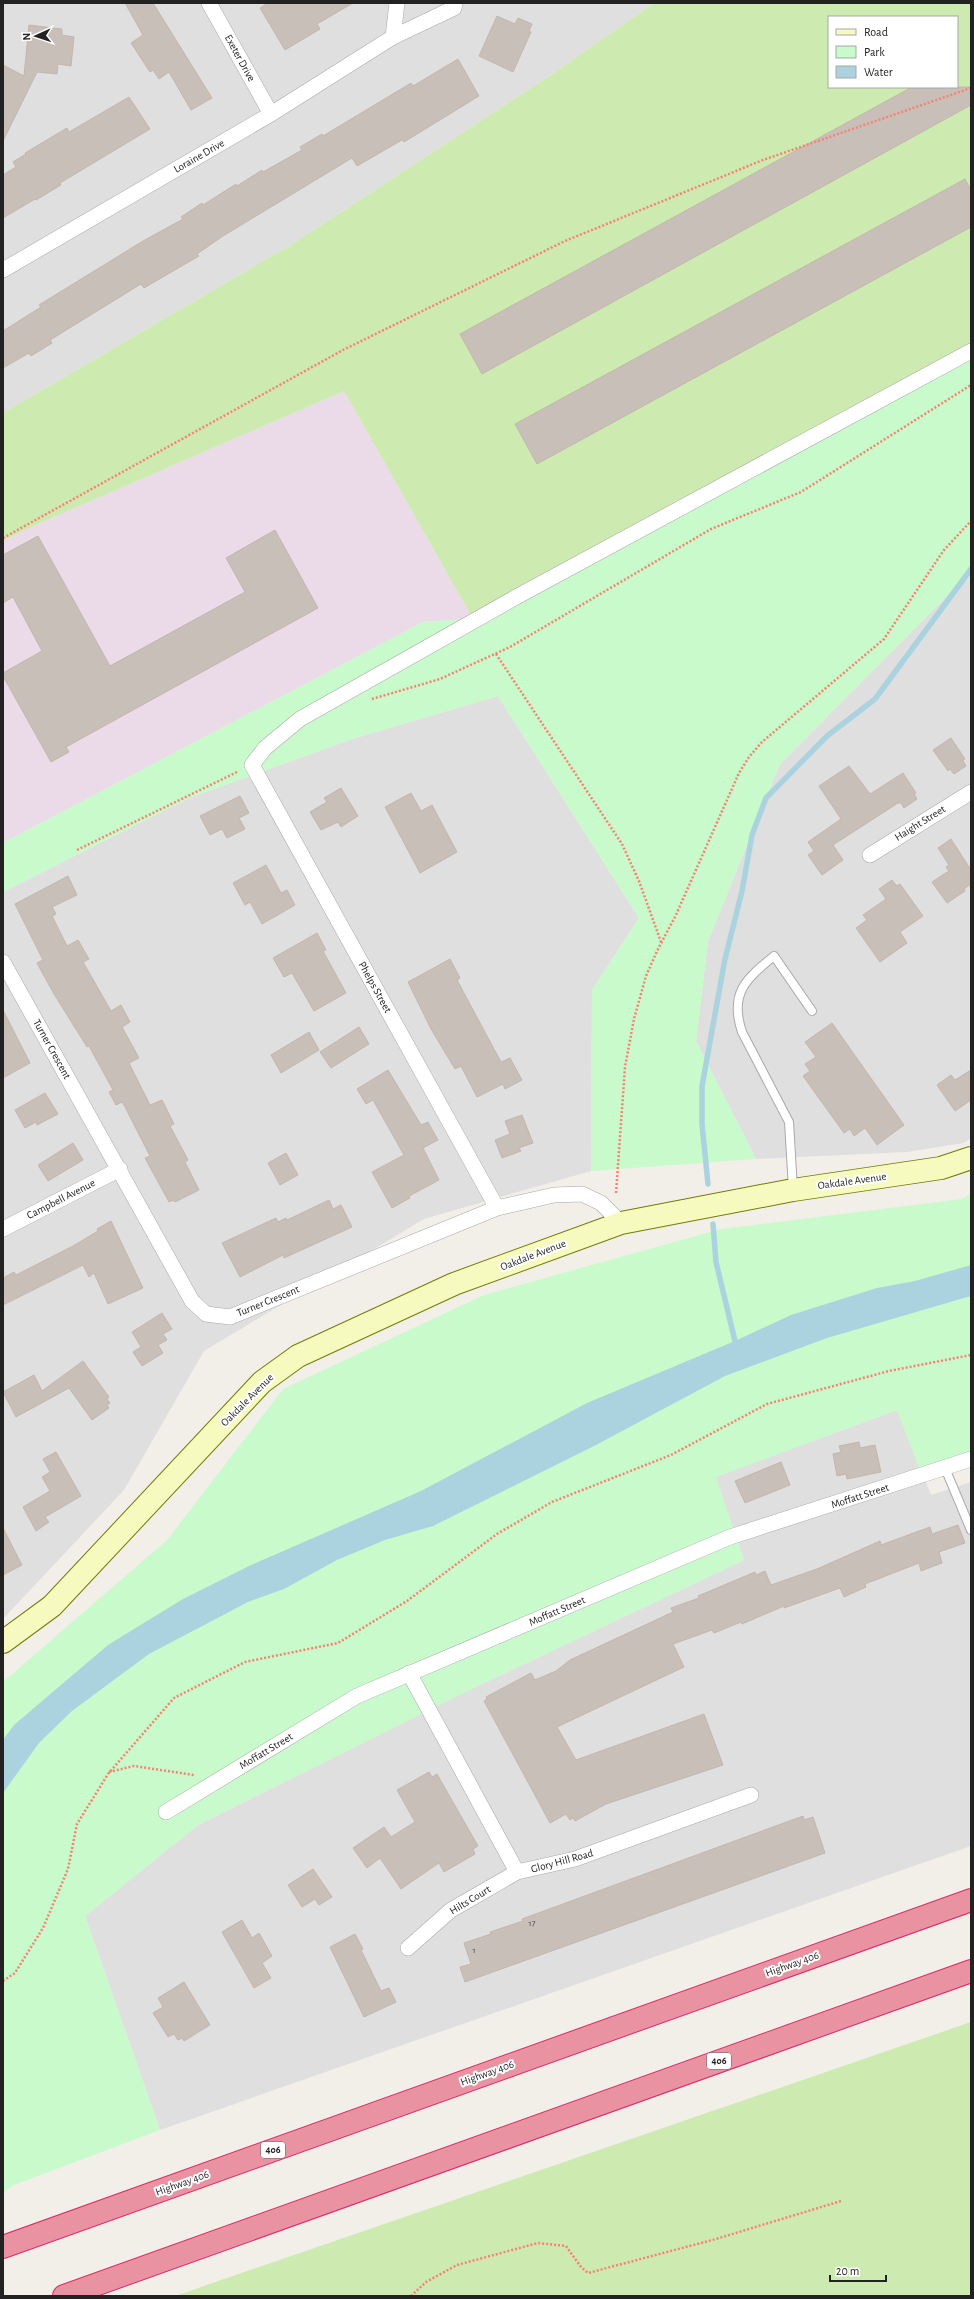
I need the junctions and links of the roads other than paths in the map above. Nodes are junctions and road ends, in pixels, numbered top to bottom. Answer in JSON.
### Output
{"nodes":[{"id":1,"x":209,"y":3,"type":"edge"},
{"id":2,"x":397,"y":3,"type":"edge"},
{"id":3,"x":455,"y":3,"type":"edge"},
{"id":4,"x":393,"y":37,"type":"junction"},
{"id":5,"x":271,"y":114,"type":"junction"},
{"id":6,"x":3,"y":270,"type":"edge"},
{"id":7,"x":971,"y":351,"type":"edge"},
{"id":8,"x":971,"y":792,"type":"edge"},
{"id":9,"x":870,"y":855,"type":"dead end"},
{"id":10,"x":3,"y":962,"type":"edge"},
{"id":11,"x":812,"y":1011,"type":"dead end"},
{"id":12,"x":971,"y":1158,"type":"edge"},
{"id":13,"x":120,"y":1169,"type":"junction"},
{"id":14,"x":793,"y":1190,"type":"junction"},
{"id":15,"x":498,"y":1208,"type":"junction"},
{"id":16,"x":621,"y":1223,"type":"junction"},
{"id":17,"x":3,"y":1229,"type":"edge"},
{"id":18,"x":971,"y":1460,"type":"edge"},
{"id":19,"x":945,"y":1468,"type":"junction"},
{"id":20,"x":971,"y":1530,"type":"edge"},
{"id":21,"x":3,"y":1642,"type":"edge"},
{"id":22,"x":409,"y":1674,"type":"junction"},
{"id":23,"x":752,"y":1795,"type":"dead end"},
{"id":24,"x":166,"y":1812,"type":"dead end"},
{"id":25,"x":517,"y":1872,"type":"junction"},
{"id":26,"x":971,"y":1900,"type":"edge"},
{"id":27,"x":408,"y":1948,"type":"dead end"},
{"id":28,"x":971,"y":1971,"type":"edge"},
{"id":29,"x":3,"y":2247,"type":"edge"},
{"id":30,"x":64,"y":2296,"type":"edge"}],
"edges":[{"from":1,"to":5,"type":"street","name":"Exeter Drive"},
{"from":2,"to":4,"type":"street"},
{"from":3,"to":4,"type":"street","name":"Loraine Drive"},
{"from":4,"to":5,"type":"street","name":"Loraine Drive"},
{"from":5,"to":6,"type":"street","name":"Loraine Drive"},
{"from":7,"to":15,"type":"street","name":"Phelps Street"},
{"from":8,"to":9,"type":"street","name":"Haight Street"},
{"from":10,"to":13,"type":"street","name":"Turner Crescent"},
{"from":11,"to":14,"type":"lane"},
{"from":12,"to":14,"type":"street","name":"Oakdale Avenue"},
{"from":13,"to":15,"type":"street","name":"Turner Crescent"},
{"from":13,"to":17,"type":"street","name":"Campbell Avenue"},
{"from":14,"to":16,"type":"street","name":"Oakdale Avenue"},
{"from":15,"to":16,"type":"street","name":"Turner Crescent"},
{"from":16,"to":21,"type":"street","name":"Oakdale Avenue"},
{"from":18,"to":19,"type":"street","name":"Moffatt Street"},
{"from":19,"to":20,"type":"lane"},
{"from":19,"to":22,"type":"street","name":"Moffatt Street"},
{"from":22,"to":24,"type":"street","name":"Moffatt Street"},
{"from":22,"to":25,"type":"street","name":"Glory Hill Road"},
{"from":23,"to":25,"type":"street","name":"Glory Hill Road"},
{"from":25,"to":27,"type":"street","name":"Hilts Court"},
{"from":26,"to":29,"type":"highway","name":"Highway 406","number":"406"},
{"from":28,"to":30,"type":"highway","number":"406"}]}
